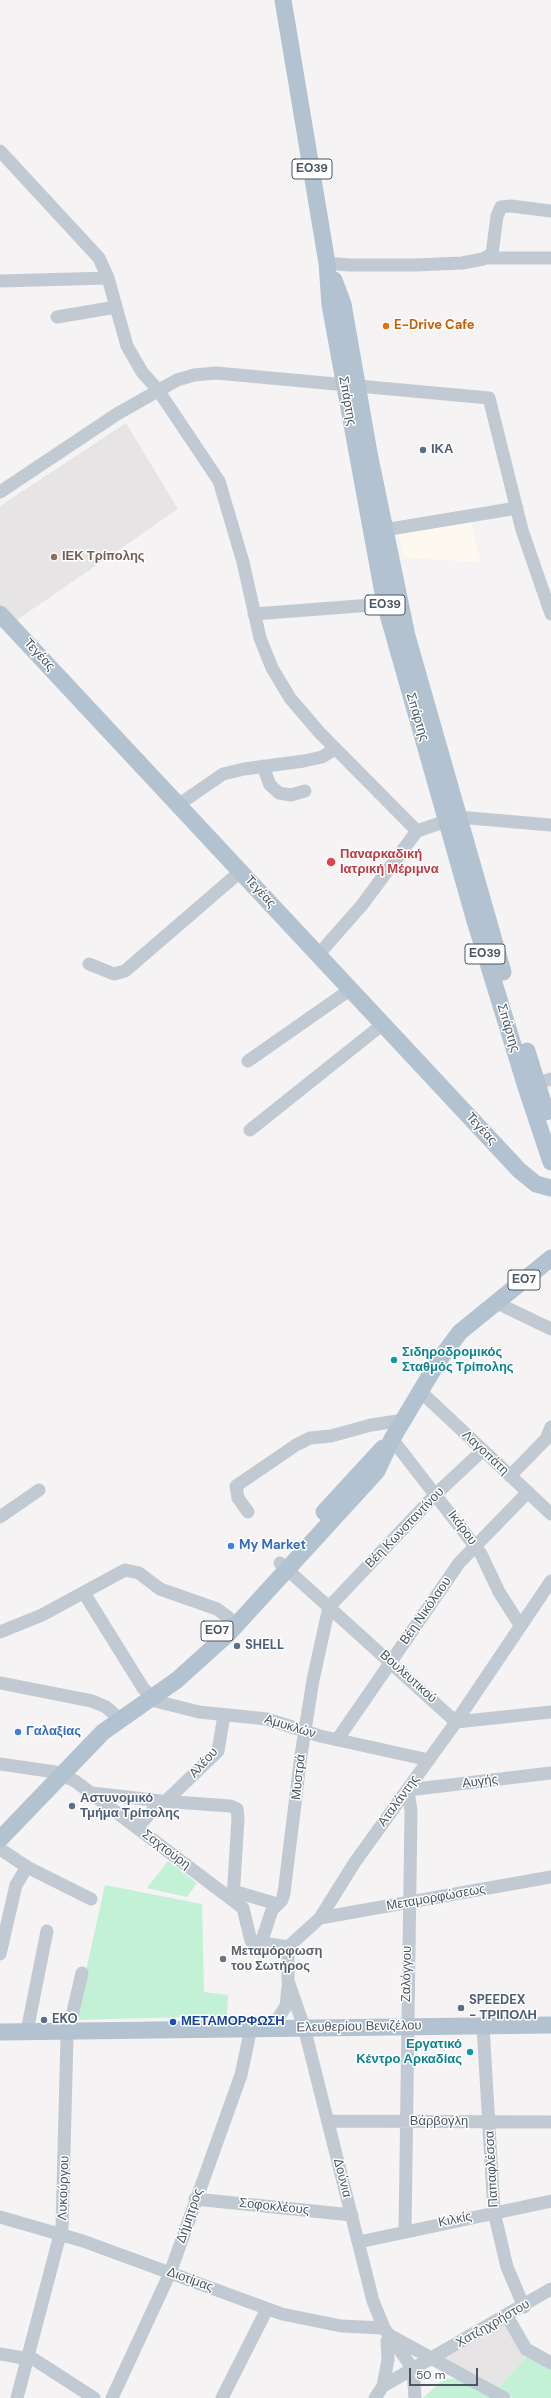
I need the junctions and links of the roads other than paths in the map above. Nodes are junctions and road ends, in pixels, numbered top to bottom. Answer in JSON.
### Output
{"nodes":[{"id":1,"x":283,"y":0,"type":"edge"},
{"id":2,"x":289,"y":0,"type":"edge"},
{"id":3,"x":297,"y":76,"type":"junction"},
{"id":4,"x":0,"y":151,"type":"edge"},
{"id":5,"x":551,"y":211,"type":"edge"},
{"id":6,"x":488,"y":258,"type":"junction"},
{"id":7,"x":551,"y":258,"type":"edge"},
{"id":8,"x":327,"y":263,"type":"junction"},
{"id":9,"x":108,"y":278,"type":"junction"},
{"id":10,"x":0,"y":281,"type":"edge"},
{"id":11,"x":116,"y":307,"type":"junction"},
{"id":12,"x":57,"y":317,"type":"dead end"},
{"id":13,"x":351,"y":386,"type":"junction"},
{"id":14,"x":158,"y":390,"type":"junction"},
{"id":15,"x":0,"y":492,"type":"edge"},
{"id":16,"x":517,"y":508,"type":"junction"},
{"id":17,"x":384,"y":530,"type":"junction"},
{"id":18,"x":385,"y":604,"type":"junction"},
{"id":19,"x":0,"y":614,"type":"edge"},
{"id":20,"x":254,"y":614,"type":"junction"},
{"id":21,"x":551,"y":614,"type":"edge"},
{"id":22,"x":335,"y":749,"type":"junction"},
{"id":23,"x":263,"y":766,"type":"junction"},
{"id":24,"x":304,"y":791,"type":"dead end"},
{"id":25,"x":178,"y":805,"type":"junction"},
{"id":26,"x":453,"y":818,"type":"junction"},
{"id":27,"x":551,"y":825,"type":"edge"},
{"id":28,"x":417,"y":831,"type":"junction"},
{"id":29,"x":241,"y":872,"type":"junction"},
{"id":30,"x":318,"y":955,"type":"junction"},
{"id":31,"x":89,"y":964,"type":"dead end"},
{"id":32,"x":351,"y":989,"type":"junction"},
{"id":33,"x":384,"y":1024,"type":"junction"},
{"id":34,"x":248,"y":1061,"type":"dead end"},
{"id":35,"x":538,"y":1083,"type":"edge"},
{"id":36,"x":551,"y":1126,"type":"edge"},
{"id":37,"x":250,"y":1130,"type":"dead end"},
{"id":38,"x":550,"y":1158,"type":"edge"},
{"id":39,"x":519,"y":1170,"type":"junction"},
{"id":40,"x":551,"y":1188,"type":"edge"},
{"id":41,"x":551,"y":1258,"type":"edge"},
{"id":42,"x":551,"y":1271,"type":"edge"},
{"id":43,"x":497,"y":1303,"type":"junction"},
{"id":44,"x":551,"y":1329,"type":"edge"},
{"id":45,"x":420,"y":1391,"type":"junction"},
{"id":46,"x":404,"y":1420,"type":"junction"},
{"id":47,"x":551,"y":1427,"type":"edge"},
{"id":48,"x":392,"y":1439,"type":"junction"},
{"id":49,"x":482,"y":1451,"type":"junction"},
{"id":50,"x":510,"y":1476,"type":"junction"},
{"id":51,"x":39,"y":1490,"type":"dead end"},
{"id":52,"x":528,"y":1492,"type":"junction"},
{"id":53,"x":436,"y":1494,"type":"junction"},
{"id":54,"x":248,"y":1512,"type":"dead end"},
{"id":55,"x":551,"y":1514,"type":"edge"},
{"id":56,"x":0,"y":1517,"type":"edge"},
{"id":57,"x":475,"y":1546,"type":"junction"},
{"id":58,"x":284,"y":1567,"type":"junction"},
{"id":59,"x":551,"y":1581,"type":"edge"},
{"id":60,"x":84,"y":1593,"type":"junction"},
{"id":61,"x":329,"y":1607,"type":"junction"},
{"id":62,"x":229,"y":1618,"type":"junction"},
{"id":63,"x":520,"y":1625,"type":"junction"},
{"id":64,"x":0,"y":1632,"type":"edge"},
{"id":65,"x":390,"y":1661,"type":"junction"},
{"id":66,"x":0,"y":1684,"type":"edge"},
{"id":67,"x":147,"y":1693,"type":"junction"},
{"id":68,"x":551,"y":1712,"type":"edge"},
{"id":69,"x":116,"y":1714,"type":"junction"},
{"id":70,"x":224,"y":1715,"type":"junction"},
{"id":71,"x":456,"y":1722,"type":"junction"},
{"id":72,"x":305,"y":1731,"type":"junction"},
{"id":73,"x":337,"y":1740,"type":"junction"},
{"id":74,"x":429,"y":1760,"type":"junction"},
{"id":75,"x":0,"y":1764,"type":"edge"},
{"id":76,"x":55,"y":1773,"type":"junction"},
{"id":77,"x":551,"y":1773,"type":"edge"},
{"id":78,"x":408,"y":1790,"type":"junction"},
{"id":79,"x":92,"y":1793,"type":"junction"},
{"id":80,"x":164,"y":1801,"type":"junction"},
{"id":81,"x":0,"y":1823,"type":"edge"},
{"id":82,"x":137,"y":1828,"type":"junction"},
{"id":83,"x":0,"y":1840,"type":"edge"},
{"id":84,"x":0,"y":1849,"type":"edge"},
{"id":85,"x":27,"y":1867,"type":"junction"},
{"id":86,"x":551,"y":1877,"type":"edge"},
{"id":87,"x":233,"y":1895,"type":"junction"},
{"id":88,"x":91,"y":1899,"type":"dead end"},
{"id":89,"x":409,"y":1903,"type":"junction"},
{"id":90,"x":277,"y":1904,"type":"junction"},
{"id":91,"x":320,"y":1918,"type":"junction"},
{"id":92,"x":48,"y":1931,"type":"dead end"},
{"id":93,"x":256,"y":1942,"type":"junction"},
{"id":94,"x":288,"y":1947,"type":"junction"},
{"id":95,"x":0,"y":1954,"type":"edge"},
{"id":96,"x":82,"y":1973,"type":"dead end"},
{"id":97,"x":288,"y":1981,"type":"junction"},
{"id":98,"x":551,"y":2025,"type":"edge"},
{"id":99,"x":406,"y":2026,"type":"junction"},
{"id":100,"x":483,"y":2026,"type":"junction"},
{"id":101,"x":304,"y":2027,"type":"junction"},
{"id":102,"x":252,"y":2028,"type":"junction"},
{"id":103,"x":272,"y":2028,"type":"junction"},
{"id":104,"x":68,"y":2030,"type":"junction"},
{"id":105,"x":27,"y":2031,"type":"junction"},
{"id":106,"x":0,"y":2032,"type":"edge"},
{"id":107,"x":328,"y":2121,"type":"junction"},
{"id":108,"x":406,"y":2121,"type":"junction"},
{"id":109,"x":489,"y":2122,"type":"junction"},
{"id":110,"x":551,"y":2122,"type":"edge"},
{"id":111,"x":195,"y":2199,"type":"junction"},
{"id":112,"x":551,"y":2201,"type":"edge"},
{"id":113,"x":494,"y":2212,"type":"junction"},
{"id":114,"x":352,"y":2216,"type":"junction"},
{"id":115,"x":0,"y":2217,"type":"edge"},
{"id":116,"x":405,"y":2231,"type":"junction"},
{"id":117,"x":61,"y":2234,"type":"junction"},
{"id":118,"x":359,"y":2242,"type":"junction"},
{"id":119,"x":170,"y":2273,"type":"junction"},
{"id":120,"x":551,"y":2289,"type":"edge"},
{"id":121,"x":524,"y":2307,"type":"junction"},
{"id":122,"x":267,"y":2309,"type":"junction"},
{"id":123,"x":507,"y":2316,"type":"junction"},
{"id":124,"x":387,"y":2335,"type":"junction"},
{"id":125,"x":0,"y":2354,"type":"edge"},
{"id":126,"x":28,"y":2358,"type":"junction"},
{"id":127,"x":432,"y":2359,"type":"junction"},
{"id":128,"x":551,"y":2363,"type":"edge"},
{"id":129,"x":409,"y":2371,"type":"junction"},
{"id":130,"x":383,"y":2386,"type":"junction"},
{"id":131,"x":17,"y":2398,"type":"edge"},
{"id":132,"x":94,"y":2398,"type":"edge"},
{"id":133,"x":112,"y":2398,"type":"edge"},
{"id":134,"x":222,"y":2398,"type":"edge"},
{"id":135,"x":375,"y":2398,"type":"edge"},
{"id":136,"x":415,"y":2398,"type":"edge"},
{"id":137,"x":504,"y":2398,"type":"edge"}],
"edges":[{"from":1,"to":3,"type":"main road","number":"ΕΟ39"},
{"from":2,"to":3,"type":"main road","number":"ΕΟ39"},
{"from":3,"to":8,"type":"main road","name":"Σπάρτης","number":"ΕΟ39"},
{"from":4,"to":9,"type":"street"},
{"from":5,"to":6,"type":"street"},
{"from":6,"to":7,"type":"street"},
{"from":6,"to":8,"type":"street"},
{"from":8,"to":13,"type":"main road","name":"Σπάρτης","number":"ΕΟ39"},
{"from":9,"to":10,"type":"street"},
{"from":9,"to":11,"type":"street"},
{"from":11,"to":12,"type":"street"},
{"from":11,"to":14,"type":"street"},
{"from":13,"to":14,"type":"street"},
{"from":13,"to":16,"type":"street"},
{"from":13,"to":17,"type":"main road","name":"Σπάρτης","number":"ΕΟ39"},
{"from":13,"to":18,"type":"main road","name":"Σπάρτης","number":"ΕΟ39"},
{"from":14,"to":15,"type":"street"},
{"from":14,"to":20,"type":"street"},
{"from":16,"to":17,"type":"street"},
{"from":16,"to":21,"type":"street"},
{"from":17,"to":26,"type":"main road","name":"Σπάρτης","number":"ΕΟ39"},
{"from":18,"to":20,"type":"street"},
{"from":18,"to":26,"type":"main road","name":"Σπάρτης","number":"ΕΟ39"},
{"from":19,"to":25,"type":"main road","name":"Τεγέας"},
{"from":20,"to":22,"type":"street"},
{"from":22,"to":23,"type":"street"},
{"from":22,"to":28,"type":"street"},
{"from":23,"to":24,"type":"street"},
{"from":23,"to":25,"type":"street"},
{"from":25,"to":29,"type":"main road","name":"Τεγέας"},
{"from":26,"to":27,"type":"street"},
{"from":26,"to":28,"type":"street"},
{"from":26,"to":35,"type":"main road","name":"Σπάρτης","number":"ΕΟ39"},
{"from":28,"to":30,"type":"street"},
{"from":29,"to":30,"type":"main road","name":"Τεγέας"},
{"from":29,"to":31,"type":"street"},
{"from":30,"to":32,"type":"main road","name":"Τεγέας"},
{"from":32,"to":33,"type":"main road","name":"Τεγέας"},
{"from":32,"to":34,"type":"street"},
{"from":33,"to":37,"type":"street"},
{"from":33,"to":39,"type":"main road","name":"Τεγέας"},
{"from":35,"to":36,"type":"main road","name":"Σπάρτης","number":"ΕΟ39"},
{"from":35,"to":38,"type":"main road","name":"Σπάρτης","number":"ΕΟ39"},
{"from":38,"to":39,"type":"main road"},
{"from":39,"to":40,"type":"main road","name":"Τεγέας"},
{"from":41,"to":43,"type":"main road","number":"ΕΟ7"},
{"from":42,"to":43,"type":"main road","number":"ΕΟ7"},
{"from":43,"to":44,"type":"street"},
{"from":43,"to":45,"type":"main road","number":"ΕΟ7"},
{"from":45,"to":46,"type":"main road","number":"ΕΟ7"},
{"from":45,"to":49,"type":"street","name":"Λαγοπάτη"},
{"from":46,"to":48,"type":"main road","number":"ΕΟ7"},
{"from":46,"to":54,"type":"street"},
{"from":47,"to":50,"type":"street"},
{"from":48,"to":53,"type":"street","name":"Ικάρου"},
{"from":48,"to":58,"type":"main road","number":"ΕΟ7"},
{"from":49,"to":50,"type":"street","name":"Λαγοπάτη"},
{"from":49,"to":53,"type":"street","name":"Βέη Κωνσταντίνου"},
{"from":50,"to":52,"type":"street","name":"Λαγοπάτη"},
{"from":51,"to":56,"type":"street"},
{"from":52,"to":55,"type":"street","name":"Λαγοπάτη"},
{"from":52,"to":57,"type":"street","name":"Βέη Νικόλαου"},
{"from":53,"to":57,"type":"street","name":"Ικάρου"},
{"from":53,"to":61,"type":"street","name":"Βέη Κωνσταντίνου"},
{"from":57,"to":63,"type":"street","name":"Ικάρου"},
{"from":57,"to":65,"type":"street","name":"Βέη Νικόλαου"},
{"from":58,"to":61,"type":"street","name":"Βουλευτικού"},
{"from":58,"to":62,"type":"main road","number":"ΕΟ7"},
{"from":58,"to":67,"type":"main road","number":"ΕΟ7"},
{"from":59,"to":63,"type":"street","name":"Αταλάντης"},
{"from":60,"to":62,"type":"street"},
{"from":60,"to":64,"type":"street"},
{"from":60,"to":67,"type":"street"},
{"from":61,"to":65,"type":"street","name":"Βουλευτικού"},
{"from":61,"to":72,"type":"street","name":"Μυστρά"},
{"from":62,"to":67,"type":"main road","number":"ΕΟ7"},
{"from":63,"to":71,"type":"street","name":"Αταλάντης"},
{"from":65,"to":71,"type":"street","name":"Βουλευτικού"},
{"from":65,"to":73,"type":"street","name":"Βέη Νικόλαου"},
{"from":66,"to":69,"type":"street"},
{"from":67,"to":69,"type":"main road","number":"ΕΟ7"},
{"from":67,"to":70,"type":"street","name":"Αμυκλών"},
{"from":68,"to":71,"type":"street"},
{"from":69,"to":76,"type":"main road","number":"ΕΟ7"},
{"from":70,"to":72,"type":"street","name":"Αμυκλών"},
{"from":70,"to":80,"type":"street","name":"Αλέου"},
{"from":71,"to":74,"type":"street","name":"Αταλάντης"},
{"from":72,"to":73,"type":"street","name":"Αμυκλών"},
{"from":72,"to":90,"type":"street","name":"Μυστρά"},
{"from":73,"to":74,"type":"street","name":"Αμυκλών"},
{"from":74,"to":78,"type":"street","name":"Αταλάντης"},
{"from":75,"to":76,"type":"street"},
{"from":76,"to":79,"type":"street","name":"Σαχτούρη"},
{"from":76,"to":81,"type":"main road","number":"ΕΟ7"},
{"from":76,"to":83,"type":"main road","number":"ΕΟ7"},
{"from":77,"to":78,"type":"street","name":"Αυγής"},
{"from":78,"to":89,"type":"street","name":"Ζαλόγγου"},
{"from":78,"to":91,"type":"street","name":"Αταλάντης"},
{"from":79,"to":80,"type":"street"},
{"from":79,"to":82,"type":"street","name":"Σαχτούρη"},
{"from":80,"to":82,"type":"street","name":"Αλέου"},
{"from":80,"to":87,"type":"street"},
{"from":82,"to":87,"type":"street","name":"Σαχτούρη"},
{"from":84,"to":85,"type":"street"},
{"from":85,"to":88,"type":"street"},
{"from":85,"to":95,"type":"street"},
{"from":86,"to":89,"type":"street","name":"Μεταμορφώσεως"},
{"from":87,"to":90,"type":"street"},
{"from":87,"to":93,"type":"street"},
{"from":89,"to":91,"type":"street","name":"Μεταμορφώσεως"},
{"from":89,"to":99,"type":"street","name":"Ζαλόγγου"},
{"from":90,"to":93,"type":"street","name":"Μυστρά"},
{"from":91,"to":94,"type":"street","name":"Αταλάντης"},
{"from":92,"to":105,"type":"street"},
{"from":93,"to":94,"type":"street"},
{"from":94,"to":97,"type":"street"},
{"from":96,"to":104,"type":"street","name":"Λυκούργου"},
{"from":97,"to":101,"type":"street"},
{"from":97,"to":103,"type":"street"},
{"from":98,"to":100,"type":"main road","name":"Ελευθερίου Βενιζέλου"},
{"from":99,"to":100,"type":"main road","name":"Ελευθερίου Βενιζέλου"},
{"from":99,"to":101,"type":"main road","name":"Ελευθερίου Βενιζέλου"},
{"from":99,"to":108,"type":"street","name":"Ζαλόγγου"},
{"from":100,"to":109,"type":"street","name":"Παπαφλέσσα"},
{"from":101,"to":103,"type":"main road","name":"Ελευθερίου Βενιζέλου"},
{"from":101,"to":107,"type":"street","name":"Δούνια"},
{"from":102,"to":103,"type":"main road","name":"Ελευθερίου Βενιζέλου"},
{"from":102,"to":104,"type":"main road","name":"Ελευθερίου Βενιζέλου"},
{"from":102,"to":111,"type":"street","name":"Δήμητρος"},
{"from":104,"to":105,"type":"main road","name":"Ελευθερίου Βενιζέλου"},
{"from":104,"to":117,"type":"street","name":"Λυκούργου"},
{"from":105,"to":106,"type":"main road","name":"Ελευθερίου Βενιζέλου"},
{"from":107,"to":108,"type":"street","name":"Βάρβογλη"},
{"from":107,"to":114,"type":"street","name":"Δούνια"},
{"from":108,"to":109,"type":"street","name":"Βάρβογλη"},
{"from":108,"to":116,"type":"street","name":"Ζαλόγγου"},
{"from":109,"to":110,"type":"street","name":"Βάρβογλη"},
{"from":109,"to":113,"type":"street","name":"Παπαφλέσσα"},
{"from":111,"to":114,"type":"street","name":"Σοφοκλέους"},
{"from":111,"to":119,"type":"street","name":"Δήμητρος"},
{"from":112,"to":113,"type":"street","name":"Κιλκίς"},
{"from":113,"to":116,"type":"street","name":"Κιλκίς"},
{"from":113,"to":121,"type":"street","name":"Παπαφλέσσα"},
{"from":114,"to":118,"type":"street","name":"Δούνια"},
{"from":115,"to":117,"type":"street","name":"Διοτίμας"},
{"from":116,"to":118,"type":"street","name":"Κιλκίς"},
{"from":117,"to":119,"type":"street","name":"Διοτίμας"},
{"from":117,"to":126,"type":"street","name":"Λυκούργου"},
{"from":118,"to":124,"type":"street","name":"Δούνια"},
{"from":119,"to":122,"type":"street","name":"Διοτίμας"},
{"from":119,"to":133,"type":"street","name":"Δήμητρος"},
{"from":120,"to":121,"type":"street","name":"Χατζηχρήστου"},
{"from":121,"to":123,"type":"street","name":"Χατζηχρήστου"},
{"from":122,"to":124,"type":"street","name":"Διοτίμας"},
{"from":122,"to":134,"type":"street"},
{"from":123,"to":127,"type":"street","name":"Χατζηχρήστου"},
{"from":123,"to":128,"type":"street"},
{"from":124,"to":127,"type":"street"},
{"from":124,"to":129,"type":"street","name":"Δούνια"},
{"from":124,"to":130,"type":"street"},
{"from":125,"to":126,"type":"street"},
{"from":126,"to":131,"type":"street","name":"Λυκούργου"},
{"from":126,"to":132,"type":"street"},
{"from":127,"to":129,"type":"street","name":"Χατζηχρήστου"},
{"from":127,"to":137,"type":"street"},
{"from":129,"to":130,"type":"street","name":"Χατζηχρήστου"},
{"from":129,"to":136,"type":"street","name":"Δούνια"},
{"from":130,"to":135,"type":"street"}]}
